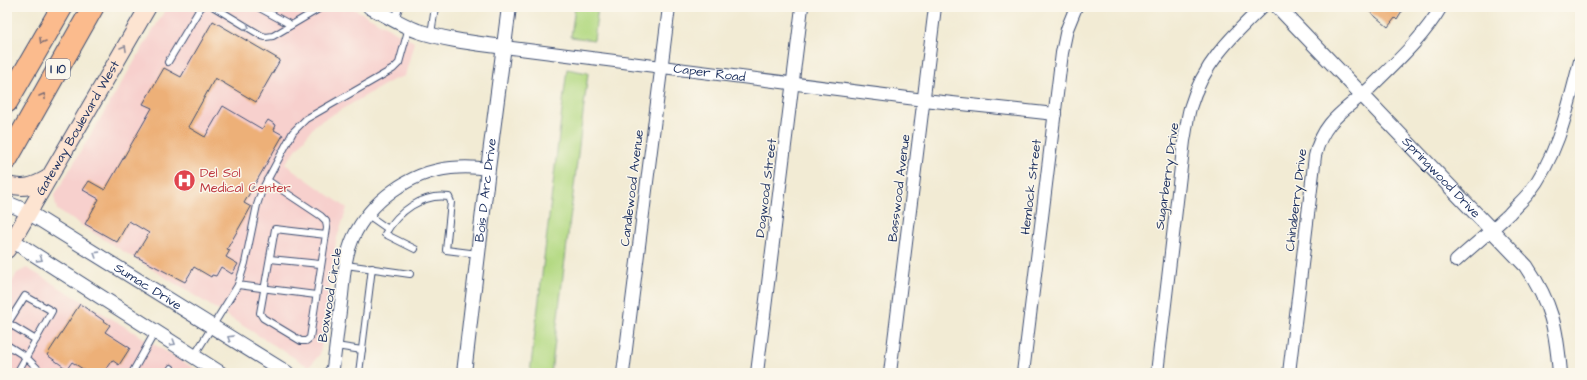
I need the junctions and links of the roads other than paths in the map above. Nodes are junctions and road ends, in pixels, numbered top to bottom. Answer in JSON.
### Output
{"nodes":[{"id":1,"x":62,"y":7,"type":"edge"},
{"id":2,"x":92,"y":7,"type":"edge"},
{"id":3,"x":148,"y":7,"type":"edge"},
{"id":4,"x":201,"y":7,"type":"edge"},
{"id":5,"x":214,"y":7,"type":"edge"},
{"id":6,"x":258,"y":7,"type":"edge"},
{"id":7,"x":370,"y":7,"type":"edge"},
{"id":8,"x":435,"y":7,"type":"edge"},
{"id":9,"x":509,"y":7,"type":"edge"},
{"id":10,"x":669,"y":7,"type":"edge"},
{"id":11,"x":802,"y":7,"type":"edge"},
{"id":12,"x":935,"y":7,"type":"edge"},
{"id":13,"x":1076,"y":7,"type":"edge"},
{"id":14,"x":1262,"y":7,"type":"edge"},
{"id":15,"x":1278,"y":7,"type":"edge"},
{"id":16,"x":1441,"y":7,"type":"edge"},
{"id":17,"x":319,"y":8,"type":"edge"},
{"id":18,"x":397,"y":14,"type":"edge"},
{"id":19,"x":291,"y":25,"type":"junction"},
{"id":20,"x":409,"y":26,"type":"junction"},
{"id":21,"x":431,"y":34,"type":"junction"},
{"id":22,"x":504,"y":47,"type":"junction"},
{"id":23,"x":1580,"y":61,"type":"edge"},
{"id":24,"x":168,"y":62,"type":"dead end"},
{"id":25,"x":661,"y":68,"type":"junction"},
{"id":26,"x":793,"y":84,"type":"junction"},
{"id":27,"x":1362,"y":95,"type":"junction"},
{"id":28,"x":924,"y":100,"type":"junction"},
{"id":29,"x":7,"y":102,"type":"edge"},
{"id":30,"x":1055,"y":114,"type":"junction"},
{"id":31,"x":7,"y":160,"type":"edge"},
{"id":32,"x":488,"y":169,"type":"junction"},
{"id":33,"x":48,"y":178,"type":"junction"},
{"id":34,"x":268,"y":180,"type":"junction"},
{"id":35,"x":7,"y":185,"type":"edge"},
{"id":36,"x":7,"y":203,"type":"edge"},
{"id":37,"x":28,"y":212,"type":"junction"},
{"id":38,"x":368,"y":215,"type":"junction"},
{"id":39,"x":388,"y":229,"type":"junction"},
{"id":40,"x":1492,"y":230,"type":"junction"},
{"id":41,"x":326,"y":235,"type":"junction"},
{"id":42,"x":9,"y":243,"type":"edge"},
{"id":43,"x":415,"y":250,"type":"dead end"},
{"id":44,"x":478,"y":254,"type":"junction"},
{"id":45,"x":270,"y":259,"type":"junction"},
{"id":46,"x":1456,"y":261,"type":"dead end"},
{"id":47,"x":320,"y":264,"type":"junction"},
{"id":48,"x":346,"y":265,"type":"junction"},
{"id":49,"x":372,"y":268,"type":"junction"},
{"id":50,"x":410,"y":274,"type":"dead end"},
{"id":51,"x":238,"y":285,"type":"junction"},
{"id":52,"x":265,"y":288,"type":"junction"},
{"id":53,"x":316,"y":296,"type":"junction"},
{"id":54,"x":213,"y":327,"type":"junction"},
{"id":55,"x":155,"y":332,"type":"junction"},
{"id":56,"x":36,"y":340,"type":"junction"},
{"id":57,"x":7,"y":346,"type":"edge"},
{"id":58,"x":336,"y":346,"type":"junction"},
{"id":59,"x":362,"y":350,"type":"junction"},
{"id":60,"x":194,"y":356,"type":"junction"},
{"id":61,"x":26,"y":357,"type":"junction"},
{"id":62,"x":263,"y":358,"type":"junction"},
{"id":63,"x":215,"y":372,"type":"edge"},
{"id":64,"x":17,"y":373,"type":"edge"},
{"id":65,"x":42,"y":373,"type":"edge"},
{"id":66,"x":132,"y":373,"type":"edge"},
{"id":67,"x":281,"y":373,"type":"edge"},
{"id":68,"x":287,"y":373,"type":"edge"},
{"id":69,"x":330,"y":373,"type":"edge"},
{"id":70,"x":359,"y":373,"type":"edge"},
{"id":71,"x":464,"y":373,"type":"edge"},
{"id":72,"x":624,"y":373,"type":"edge"},
{"id":73,"x":757,"y":373,"type":"edge"},
{"id":74,"x":890,"y":373,"type":"edge"},
{"id":75,"x":1023,"y":373,"type":"edge"},
{"id":76,"x":1157,"y":373,"type":"edge"},
{"id":77,"x":1289,"y":373,"type":"edge"},
{"id":78,"x":1560,"y":373,"type":"edge"}],
"edges":[{"from":1,"to":29,"type":"highway","number":"I 10","one_way":true},
{"from":31,"to":2,"type":"highway","number":"I 10","one_way":true},
{"from":33,"to":3,"type":"main road","name":"Gateway Boulevard West","one_way":true},
{"from":4,"to":24,"type":"lane"},
{"from":5,"to":19,"type":"lane","one_way":true},
{"from":6,"to":19,"type":"lane"},
{"from":7,"to":18,"type":"street","name":"Caper Road"},
{"from":8,"to":21,"type":"lane"},
{"from":9,"to":22,"type":"street","name":"Bois D Arc Drive"},
{"from":10,"to":25,"type":"street","name":"Candlewood Avenue"},
{"from":11,"to":26,"type":"street","name":"Dogwood Street"},
{"from":12,"to":28,"type":"street","name":"Basswood Avenue"},
{"from":13,"to":30,"type":"street","name":"Hemlock Street"},
{"from":14,"to":76,"type":"street","name":"Sugarberry Drive"},
{"from":15,"to":27,"type":"street","name":"Springwood Drive"},
{"from":16,"to":27,"type":"street","name":"Chinaberry Drive"},
{"from":17,"to":19,"type":"lane"},
{"from":18,"to":20,"type":"street","name":"Caper Road"},
{"from":20,"to":21,"type":"street","name":"Caper Road"},
{"from":20,"to":34,"type":"lane"},
{"from":21,"to":22,"type":"street","name":"Caper Road"},
{"from":22,"to":25,"type":"street","name":"Caper Road"},
{"from":22,"to":32,"type":"street","name":"Bois D Arc Drive"},
{"from":23,"to":40,"type":"street"},
{"from":25,"to":26,"type":"street","name":"Caper Road"},
{"from":25,"to":72,"type":"street","name":"Candlewood Avenue"},
{"from":26,"to":28,"type":"street","name":"Caper Road"},
{"from":26,"to":73,"type":"street","name":"Dogwood Street"},
{"from":27,"to":40,"type":"street","name":"Springwood Drive"},
{"from":27,"to":77,"type":"street","name":"Chinaberry Drive"},
{"from":28,"to":30,"type":"street","name":"Caper Road"},
{"from":28,"to":74,"type":"street","name":"Basswood Avenue"},
{"from":30,"to":75,"type":"street","name":"Hemlock Street"},
{"from":32,"to":38,"type":"street","name":"Boxwood Circle"},
{"from":32,"to":44,"type":"street","name":"Bois D Arc Drive"},
{"from":33,"to":35,"type":"main road"},
{"from":33,"to":37,"type":"main road","name":"Gateway Boulevard West"},
{"from":34,"to":41,"type":"lane"},
{"from":34,"to":51,"type":"lane"},
{"from":36,"to":37,"type":"street","name":"Sumac Drive"},
{"from":37,"to":42,"type":"main road","name":"Gateway Boulevard West"},
{"from":54,"to":37,"type":"street","name":"Sumac Drive","one_way":true},
{"from":38,"to":39,"type":"lane"},
{"from":38,"to":48,"type":"street","name":"Boxwood Circle"},
{"from":39,"to":43,"type":"lane"},
{"from":39,"to":44,"type":"lane"},
{"from":40,"to":46,"type":"street"},
{"from":40,"to":78,"type":"street","name":"Springwood Drive"},
{"from":41,"to":45,"type":"lane"},
{"from":41,"to":47,"type":"lane"},
{"from":42,"to":55,"type":"street","one_way":true},
{"from":44,"to":71,"type":"street","name":"Bois D Arc Drive"},
{"from":45,"to":47,"type":"lane"},
{"from":45,"to":52,"type":"lane"},
{"from":47,"to":53,"type":"lane"},
{"from":48,"to":49,"type":"lane"},
{"from":48,"to":58,"type":"street","name":"Boxwood Circle"},
{"from":49,"to":50,"type":"lane"},
{"from":49,"to":59,"type":"lane"},
{"from":51,"to":52,"type":"lane"},
{"from":51,"to":54,"type":"lane"},
{"from":52,"to":53,"type":"lane"},
{"from":52,"to":53,"type":"lane"},
{"from":54,"to":60,"type":"lane"},
{"from":62,"to":54,"type":"street","name":"Sumac Drive","one_way":true},
{"from":55,"to":60,"type":"street","one_way":true},
{"from":55,"to":66,"type":"lane"},
{"from":56,"to":56,"type":"lane"},
{"from":56,"to":61,"type":"lane"},
{"from":57,"to":61,"type":"lane"},
{"from":58,"to":59,"type":"lane"},
{"from":58,"to":69,"type":"street","name":"Boxwood Circle"},
{"from":59,"to":70,"type":"lane"},
{"from":60,"to":63,"type":"street"},
{"from":61,"to":64,"type":"lane"},
{"from":61,"to":65,"type":"lane"},
{"from":62,"to":67,"type":"street"},
{"from":62,"to":68,"type":"street","name":"Sumac Drive"}]}
